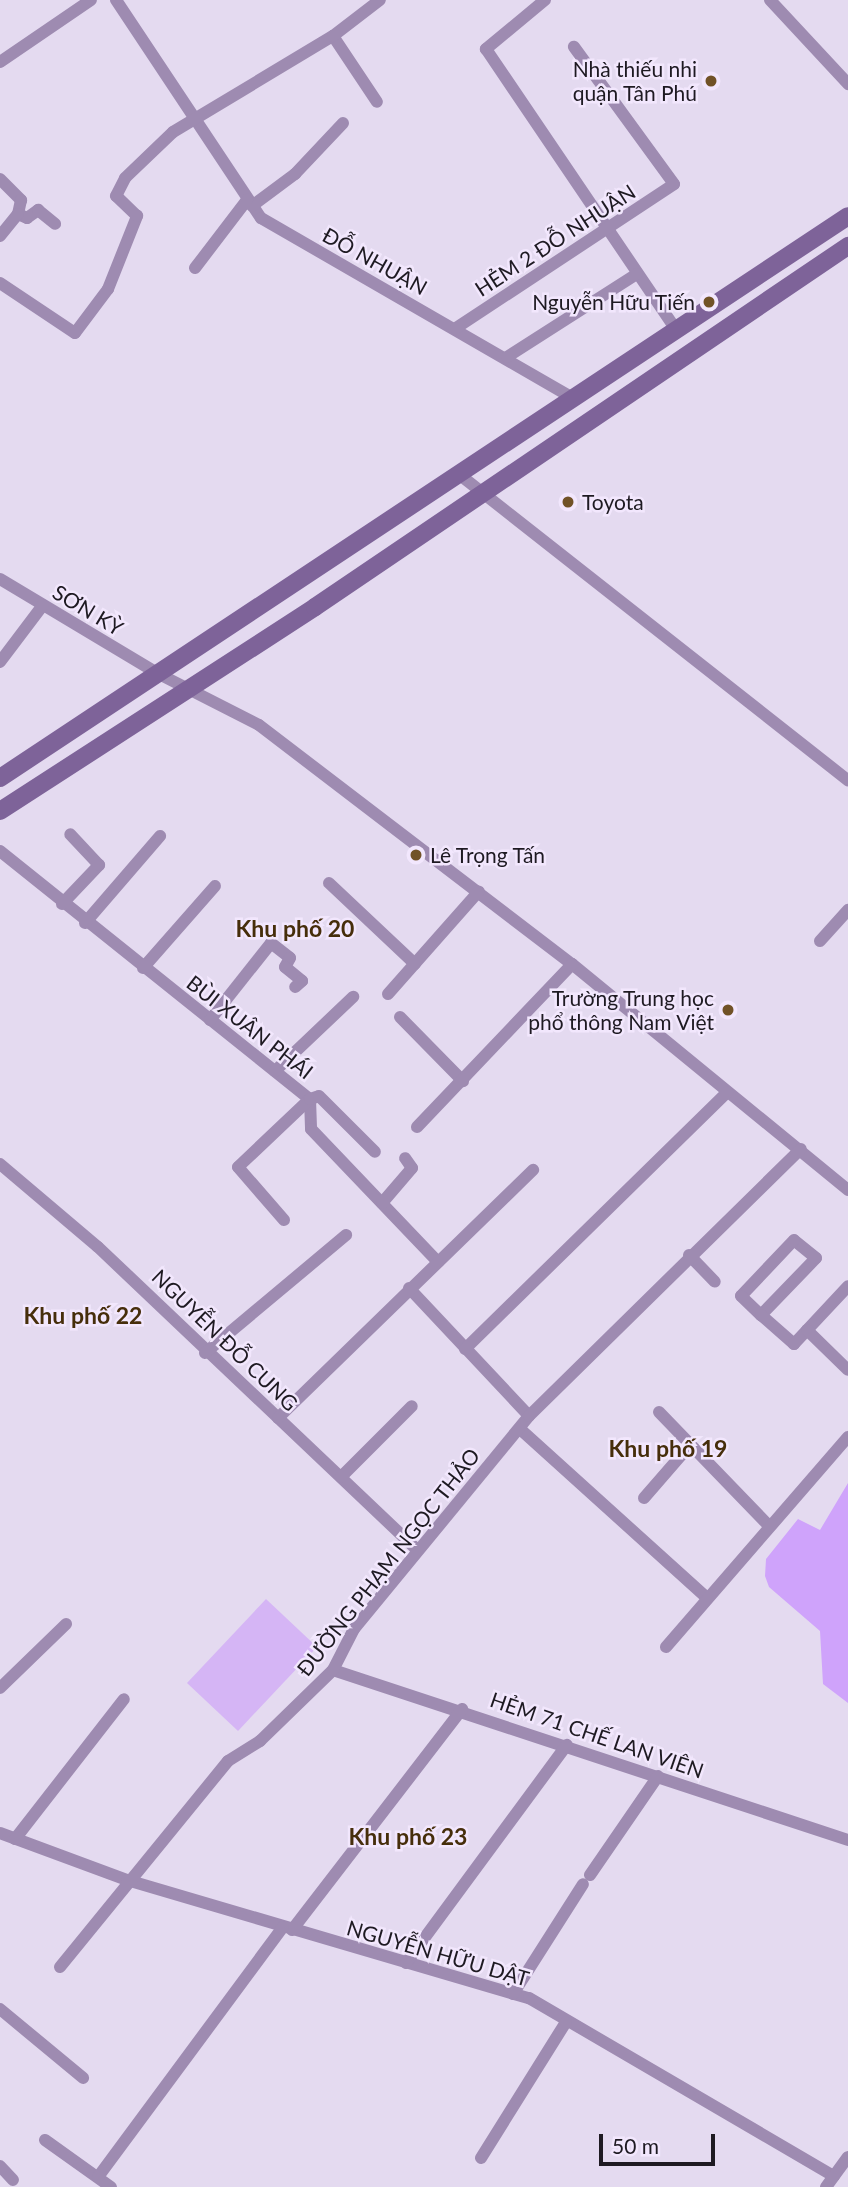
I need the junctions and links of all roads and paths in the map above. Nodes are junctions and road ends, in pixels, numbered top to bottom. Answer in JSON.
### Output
{"nodes":[{"id":1,"x":91,"y":0,"type":"edge"},
{"id":2,"x":116,"y":0,"type":"edge"},
{"id":3,"x":380,"y":0,"type":"edge"},
{"id":4,"x":545,"y":0,"type":"edge"},
{"id":5,"x":770,"y":0,"type":"edge"},
{"id":6,"x":333,"y":36,"type":"junction"},
{"id":7,"x":574,"y":47,"type":"dead end"},
{"id":8,"x":0,"y":62,"type":"edge"},
{"id":9,"x":848,"y":84,"type":"edge"},
{"id":10,"x":377,"y":102,"type":"dead end"},
{"id":11,"x":196,"y":118,"type":"junction"},
{"id":12,"x":343,"y":123,"type":"dead end"},
{"id":13,"x":0,"y":179,"type":"edge"},
{"id":14,"x":249,"y":203,"type":"junction"},
{"id":15,"x":18,"y":214,"type":"junction"},
{"id":16,"x":848,"y":216,"type":"edge"},
{"id":17,"x":55,"y":224,"type":"dead end"},
{"id":18,"x":606,"y":231,"type":"junction"},
{"id":19,"x":0,"y":236,"type":"edge"},
{"id":20,"x":848,"y":246,"type":"edge"},
{"id":21,"x":195,"y":268,"type":"dead end"},
{"id":22,"x":636,"y":274,"type":"junction"},
{"id":23,"x":0,"y":283,"type":"edge"},
{"id":24,"x":456,"y":328,"type":"junction"},
{"id":25,"x":677,"y":331,"type":"junction"},
{"id":26,"x":507,"y":357,"type":"junction"},
{"id":27,"x":574,"y":399,"type":"junction"},
{"id":28,"x":460,"y":475,"type":"junction"},
{"id":29,"x":480,"y":492,"type":"junction"},
{"id":30,"x":0,"y":579,"type":"edge"},
{"id":31,"x":43,"y":605,"type":"junction"},
{"id":32,"x":0,"y":662,"type":"edge"},
{"id":33,"x":157,"y":673,"type":"junction"},
{"id":34,"x":185,"y":687,"type":"junction"},
{"id":35,"x":0,"y":778,"type":"edge"},
{"id":36,"x":848,"y":779,"type":"edge"},
{"id":37,"x":0,"y":811,"type":"edge"},
{"id":38,"x":69,"y":834,"type":"dead end"},
{"id":39,"x":160,"y":836,"type":"dead end"},
{"id":40,"x":0,"y":851,"type":"edge"},
{"id":41,"x":329,"y":883,"type":"dead end"},
{"id":42,"x":215,"y":886,"type":"dead end"},
{"id":43,"x":479,"y":891,"type":"junction"},
{"id":44,"x":62,"y":905,"type":"junction"},
{"id":45,"x":848,"y":910,"type":"edge"},
{"id":46,"x":85,"y":923,"type":"junction"},
{"id":47,"x":820,"y":942,"type":"dead end"},
{"id":48,"x":415,"y":964,"type":"junction"},
{"id":49,"x":572,"y":964,"type":"junction"},
{"id":50,"x":143,"y":968,"type":"junction"},
{"id":51,"x":295,"y":987,"type":"dead end"},
{"id":52,"x":388,"y":994,"type":"dead end"},
{"id":53,"x":353,"y":997,"type":"dead end"},
{"id":54,"x":400,"y":1017,"type":"dead end"},
{"id":55,"x":210,"y":1020,"type":"junction"},
{"id":56,"x":275,"y":1071,"type":"junction"},
{"id":57,"x":463,"y":1081,"type":"junction"},
{"id":58,"x":727,"y":1092,"type":"junction"},
{"id":59,"x":310,"y":1099,"type":"junction"},
{"id":60,"x":417,"y":1128,"type":"dead end"},
{"id":61,"x":801,"y":1149,"type":"junction"},
{"id":62,"x":375,"y":1152,"type":"dead end"},
{"id":63,"x":405,"y":1158,"type":"dead end"},
{"id":64,"x":0,"y":1164,"type":"edge"},
{"id":65,"x":533,"y":1170,"type":"dead end"},
{"id":66,"x":847,"y":1187,"type":"edge"},
{"id":67,"x":382,"y":1203,"type":"junction"},
{"id":68,"x":284,"y":1220,"type":"dead end"},
{"id":69,"x":346,"y":1234,"type":"dead end"},
{"id":70,"x":689,"y":1255,"type":"junction"},
{"id":71,"x":438,"y":1262,"type":"junction"},
{"id":72,"x":715,"y":1283,"type":"dead end"},
{"id":73,"x":848,"y":1286,"type":"edge"},
{"id":74,"x":409,"y":1288,"type":"junction"},
{"id":75,"x":761,"y":1315,"type":"junction"},
{"id":76,"x":807,"y":1330,"type":"junction"},
{"id":77,"x":465,"y":1349,"type":"junction"},
{"id":78,"x":205,"y":1353,"type":"junction"},
{"id":79,"x":848,"y":1370,"type":"edge"},
{"id":80,"x":412,"y":1406,"type":"dead end"},
{"id":81,"x":659,"y":1412,"type":"dead end"},
{"id":82,"x":529,"y":1416,"type":"junction"},
{"id":83,"x":278,"y":1418,"type":"junction"},
{"id":84,"x":520,"y":1429,"type":"junction"},
{"id":85,"x":848,"y":1437,"type":"edge"},
{"id":86,"x":690,"y":1445,"type":"junction"},
{"id":87,"x":341,"y":1478,"type":"junction"},
{"id":88,"x":644,"y":1498,"type":"dead end"},
{"id":89,"x":769,"y":1526,"type":"junction"},
{"id":90,"x":417,"y":1550,"type":"junction"},
{"id":91,"x":706,"y":1597,"type":"junction"},
{"id":92,"x":66,"y":1624,"type":"dead end"},
{"id":93,"x":666,"y":1647,"type":"dead end"},
{"id":94,"x":333,"y":1670,"type":"junction"},
{"id":95,"x":0,"y":1688,"type":"edge"},
{"id":96,"x":124,"y":1699,"type":"dead end"},
{"id":97,"x":462,"y":1709,"type":"junction"},
{"id":98,"x":567,"y":1745,"type":"junction"},
{"id":99,"x":658,"y":1776,"type":"junction"},
{"id":100,"x":0,"y":1833,"type":"edge"},
{"id":101,"x":15,"y":1839,"type":"junction"},
{"id":102,"x":848,"y":1840,"type":"edge"},
{"id":103,"x":127,"y":1880,"type":"junction"},
{"id":104,"x":288,"y":1929,"type":"junction"},
{"id":105,"x":406,"y":1963,"type":"junction"},
{"id":106,"x":60,"y":1967,"type":"dead end"},
{"id":107,"x":513,"y":1994,"type":"junction"},
{"id":108,"x":0,"y":2009,"type":"edge"},
{"id":109,"x":566,"y":2022,"type":"junction"},
{"id":110,"x":83,"y":2078,"type":"dead end"},
{"id":111,"x":45,"y":2140,"type":"dead end"},
{"id":112,"x":481,"y":2158,"type":"dead end"},
{"id":113,"x":0,"y":2166,"type":"edge"},
{"id":114,"x":843,"y":2169,"type":"edge"},
{"id":115,"x":98,"y":2177,"type":"junction"},
{"id":116,"x":13,"y":2180,"type":"dead end"},
{"id":117,"x":111,"y":2187,"type":"edge"},
{"id":118,"x":826,"y":2187,"type":"edge"}],
"edges":[{"from":1,"to":8,"type":"street"},
{"from":2,"to":11,"type":"street","name":"ĐỖ NHUẬN"},
{"from":3,"to":6,"type":"street"},
{"from":4,"to":18,"type":"street"},
{"from":5,"to":9,"type":"street"},
{"from":6,"to":10,"type":"street"},
{"from":6,"to":11,"type":"street"},
{"from":7,"to":18,"type":"street","name":"HẺM 2 ĐỖ NHUẬN"},
{"from":11,"to":14,"type":"street","name":"ĐỖ NHUẬN"},
{"from":11,"to":23,"type":"street"},
{"from":12,"to":14,"type":"street"},
{"from":13,"to":15,"type":"street"},
{"from":14,"to":21,"type":"street"},
{"from":14,"to":24,"type":"street","name":"ĐỖ NHUẬN"},
{"from":15,"to":17,"type":"street"},
{"from":15,"to":19,"type":"street"},
{"from":16,"to":25,"type":"main road"},
{"from":18,"to":22,"type":"street"},
{"from":18,"to":24,"type":"street","name":"HẺM 2 ĐỖ NHUẬN"},
{"from":20,"to":29,"type":"main road"},
{"from":22,"to":25,"type":"street"},
{"from":22,"to":26,"type":"street"},
{"from":24,"to":26,"type":"street","name":"ĐỖ NHUẬN"},
{"from":25,"to":27,"type":"main road"},
{"from":26,"to":27,"type":"street","name":"ĐỖ NHUẬN"},
{"from":27,"to":28,"type":"main road"},
{"from":28,"to":29,"type":"street"},
{"from":28,"to":33,"type":"main road"},
{"from":29,"to":34,"type":"main road"},
{"from":29,"to":36,"type":"street"},
{"from":30,"to":31,"type":"street","name":"SƠN KỲ"},
{"from":31,"to":32,"type":"street"},
{"from":31,"to":33,"type":"street","name":"SƠN KỲ"},
{"from":33,"to":34,"type":"street","name":"SƠN KỲ"},
{"from":33,"to":35,"type":"main road"},
{"from":34,"to":37,"type":"main road"},
{"from":34,"to":43,"type":"street","name":"SƠN KỲ"},
{"from":38,"to":44,"type":"street"},
{"from":39,"to":46,"type":"street"},
{"from":40,"to":44,"type":"street","name":"BÙI XUÂN PHÁI"},
{"from":41,"to":48,"type":"street"},
{"from":42,"to":50,"type":"street"},
{"from":43,"to":48,"type":"street"},
{"from":43,"to":49,"type":"street","name":"SƠN KỲ"},
{"from":44,"to":46,"type":"street","name":"BÙI XUÂN PHÁI"},
{"from":45,"to":47,"type":"street"},
{"from":46,"to":50,"type":"street","name":"BÙI XUÂN PHÁI"},
{"from":48,"to":52,"type":"street"},
{"from":49,"to":57,"type":"street"},
{"from":49,"to":58,"type":"street","name":"SƠN KỲ"},
{"from":50,"to":55,"type":"street","name":"BÙI XUÂN PHÁI"},
{"from":51,"to":55,"type":"street"},
{"from":53,"to":56,"type":"street"},
{"from":54,"to":57,"type":"street"},
{"from":55,"to":56,"type":"street","name":"BÙI XUÂN PHÁI"},
{"from":56,"to":59,"type":"street","name":"BÙI XUÂN PHÁI"},
{"from":57,"to":60,"type":"street"},
{"from":58,"to":61,"type":"street","name":"SƠN KỲ"},
{"from":58,"to":77,"type":"street"},
{"from":59,"to":62,"type":"street"},
{"from":59,"to":67,"type":"street","name":"BÙI XUÂN PHÁI"},
{"from":59,"to":68,"type":"street"},
{"from":61,"to":66,"type":"street","name":"SƠN KỲ"},
{"from":61,"to":70,"type":"street","name":"ĐƯỜNG PHẠM NGỌC THẢO"},
{"from":63,"to":67,"type":"street"},
{"from":64,"to":78,"type":"street","name":"NGUYỄN ĐỖ CUNG"},
{"from":65,"to":71,"type":"street"},
{"from":67,"to":71,"type":"street","name":"BÙI XUÂN PHÁI"},
{"from":69,"to":78,"type":"street"},
{"from":70,"to":72,"type":"street"},
{"from":70,"to":82,"type":"street","name":"ĐƯỜNG PHẠM NGỌC THẢO"},
{"from":71,"to":74,"type":"street"},
{"from":73,"to":76,"type":"street"},
{"from":74,"to":77,"type":"street"},
{"from":74,"to":83,"type":"street"},
{"from":75,"to":75,"type":"street"},
{"from":75,"to":76,"type":"street"},
{"from":76,"to":79,"type":"street"},
{"from":77,"to":82,"type":"street"},
{"from":78,"to":83,"type":"street","name":"NGUYỄN ĐỖ CUNG"},
{"from":80,"to":87,"type":"street"},
{"from":81,"to":86,"type":"street"},
{"from":82,"to":84,"type":"street","name":"ĐƯỜNG PHẠM NGỌC THẢO"},
{"from":83,"to":87,"type":"street","name":"NGUYỄN ĐỖ CUNG"},
{"from":84,"to":90,"type":"street","name":"ĐƯỜNG PHẠM NGỌC THẢO"},
{"from":84,"to":91,"type":"street"},
{"from":85,"to":89,"type":"street"},
{"from":86,"to":88,"type":"street"},
{"from":86,"to":89,"type":"street"},
{"from":87,"to":90,"type":"street","name":"NGUYỄN ĐỖ CUNG"},
{"from":89,"to":91,"type":"street"},
{"from":90,"to":94,"type":"street","name":"ĐƯỜNG PHẠM NGỌC THẢO"},
{"from":91,"to":93,"type":"street"},
{"from":92,"to":95,"type":"street"},
{"from":94,"to":97,"type":"street","name":"HẺM 71 CHẾ LAN VIÊN"},
{"from":94,"to":103,"type":"street","name":"ĐƯỜNG PHẠM NGỌC THẢO"},
{"from":96,"to":101,"type":"street"},
{"from":97,"to":98,"type":"street","name":"HẺM 71 CHẾ LAN VIÊN"},
{"from":97,"to":104,"type":"street"},
{"from":98,"to":99,"type":"street","name":"HẺM 71 CHẾ LAN VIÊN"},
{"from":98,"to":105,"type":"street"},
{"from":99,"to":102,"type":"street","name":"HẺM 71 CHẾ LAN VIÊN"},
{"from":99,"to":107,"type":"street"},
{"from":100,"to":101,"type":"street","name":"NGUYỄN HỮU DẬT"},
{"from":101,"to":103,"type":"street","name":"NGUYỄN HỮU DẬT"},
{"from":103,"to":104,"type":"street","name":"NGUYỄN HỮU DẬT"},
{"from":103,"to":106,"type":"street","name":"ĐƯỜNG PHẠM NGỌC THẢO"},
{"from":104,"to":105,"type":"street","name":"NGUYỄN HỮU DẬT"},
{"from":104,"to":115,"type":"street"},
{"from":105,"to":107,"type":"street","name":"NGUYỄN HỮU DẬT"},
{"from":107,"to":109,"type":"street","name":"NGUYỄN HỮU DẬT"},
{"from":108,"to":110,"type":"street"},
{"from":109,"to":112,"type":"street"},
{"from":109,"to":114,"type":"street","name":"NGUYỄN HỮU DẬT"},
{"from":111,"to":115,"type":"street"},
{"from":113,"to":116,"type":"street"},
{"from":114,"to":118,"type":"street"},
{"from":115,"to":117,"type":"street"}]}
